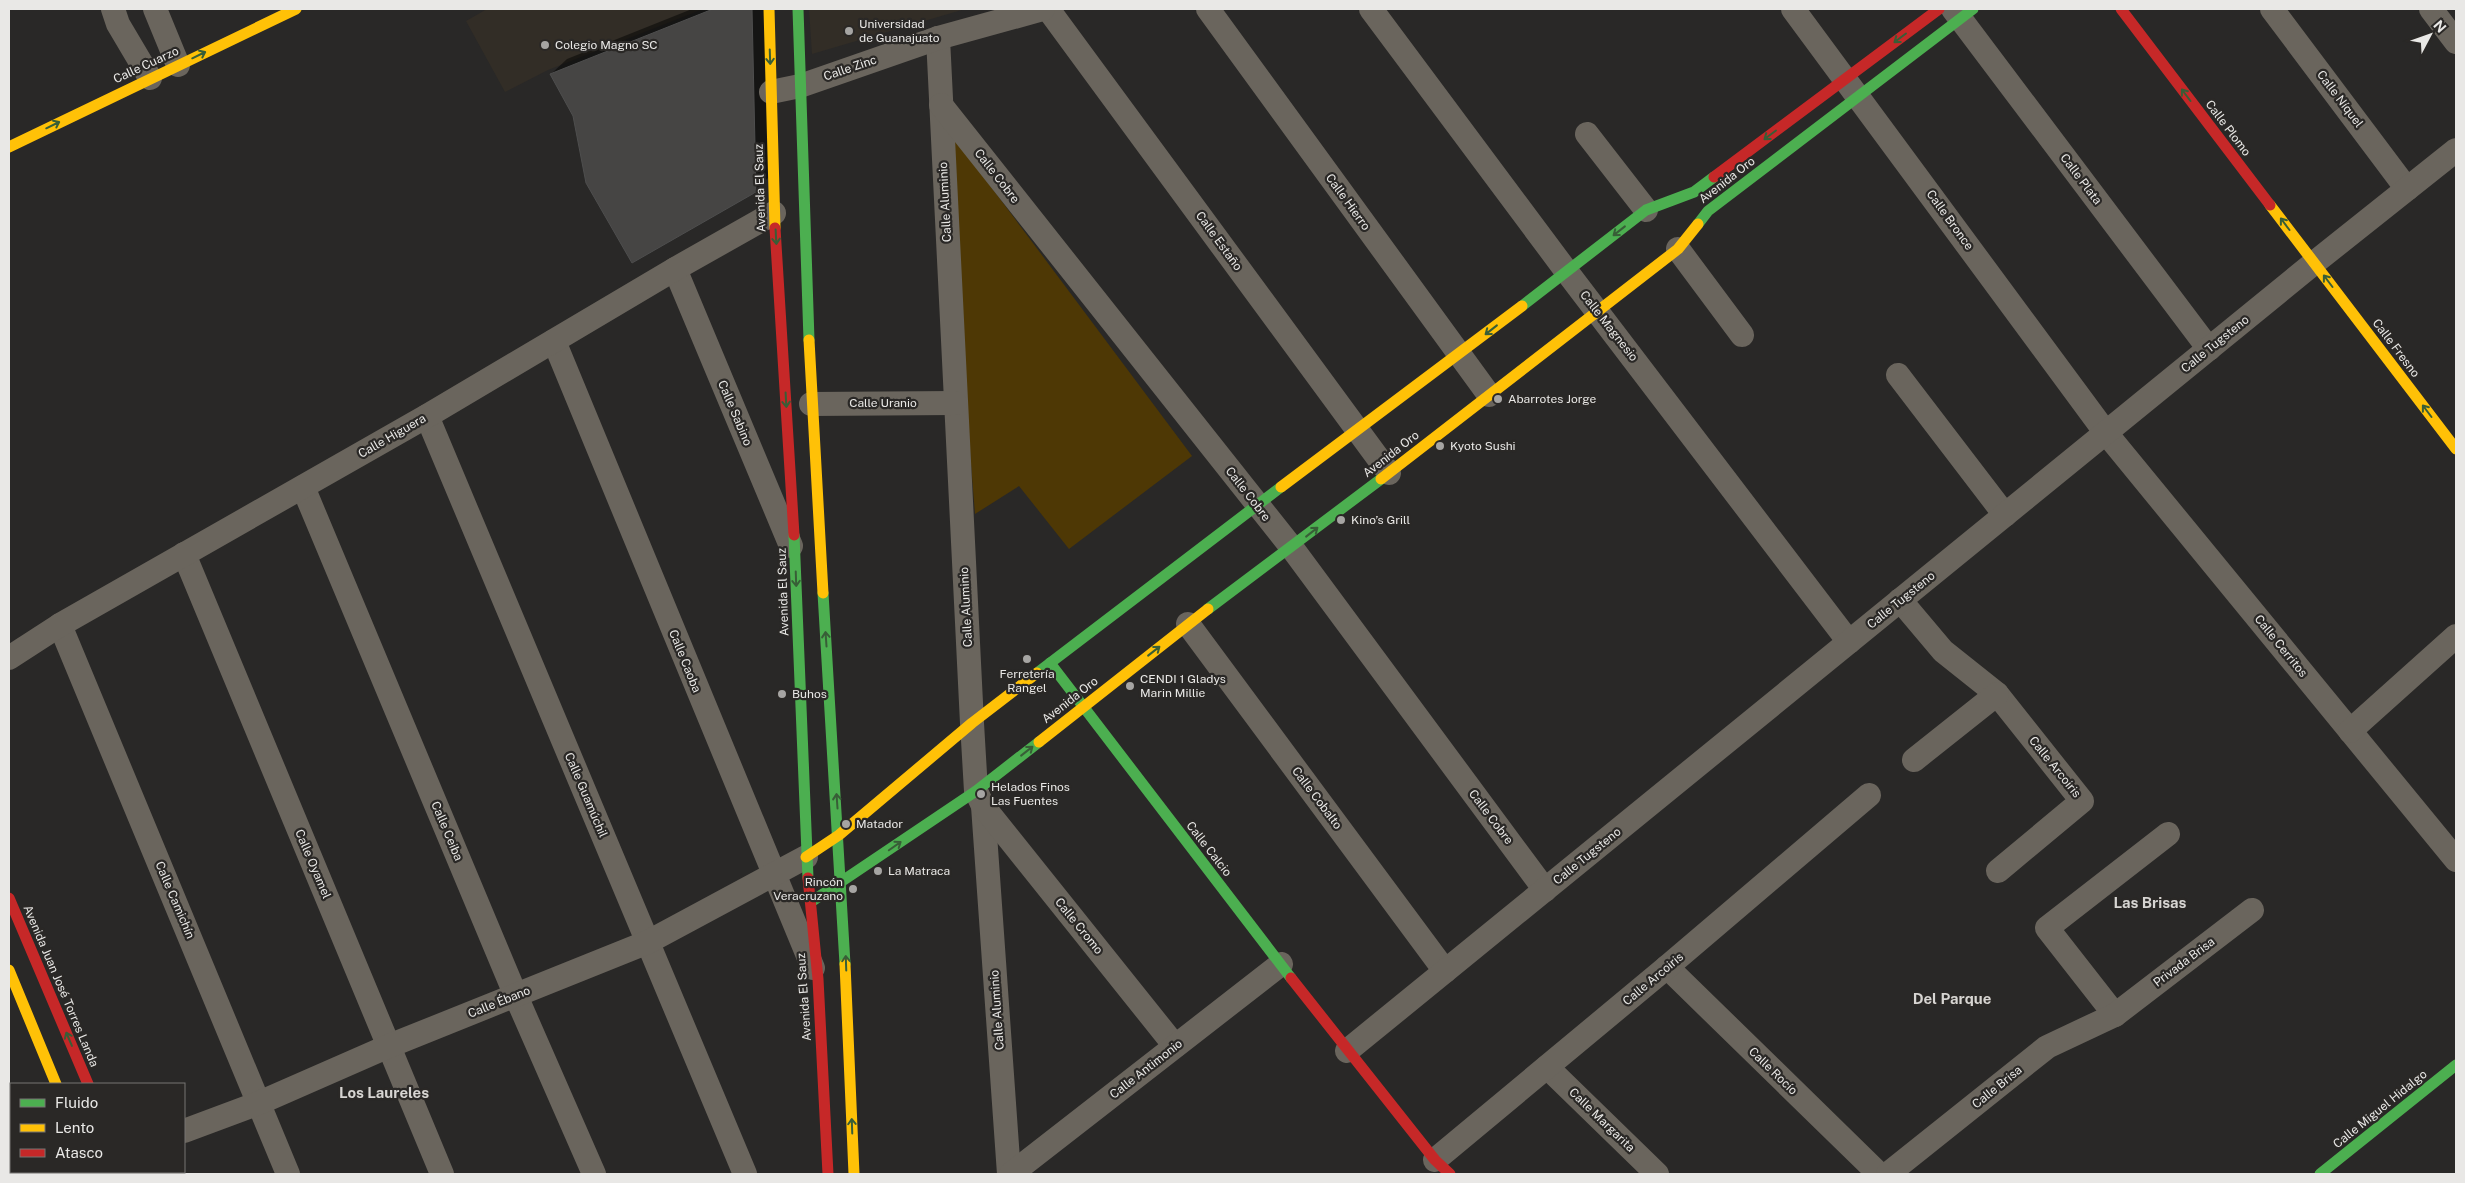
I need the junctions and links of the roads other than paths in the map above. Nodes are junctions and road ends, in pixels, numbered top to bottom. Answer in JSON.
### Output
{"nodes":[{"id":1,"x":113,"y":9,"type":"edge"},
{"id":2,"x":155,"y":9,"type":"edge"},
{"id":3,"x":296,"y":9,"type":"edge"},
{"id":4,"x":769,"y":9,"type":"edge"},
{"id":5,"x":798,"y":9,"type":"edge"},
{"id":6,"x":1043,"y":9,"type":"edge"},
{"id":7,"x":1048,"y":9,"type":"edge"},
{"id":8,"x":1208,"y":9,"type":"edge"},
{"id":9,"x":1371,"y":9,"type":"edge"},
{"id":10,"x":1793,"y":9,"type":"edge"},
{"id":11,"x":2121,"y":9,"type":"edge"},
{"id":12,"x":2272,"y":9,"type":"edge"},
{"id":13,"x":2432,"y":9,"type":"edge"},
{"id":14,"x":1956,"y":11,"type":"edge"},
{"id":15,"x":938,"y":38,"type":"junction"},
{"id":16,"x":2456,"y":42,"type":"edge"},
{"id":17,"x":178,"y":65,"type":"junction"},
{"id":18,"x":150,"y":78,"type":"junction"},
{"id":19,"x":800,"y":86,"type":"junction"},
{"id":20,"x":1853,"y":87,"type":"junction"},
{"id":21,"x":771,"y":92,"type":"junction"},
{"id":22,"x":941,"y":105,"type":"junction"},
{"id":23,"x":1587,"y":134,"type":"dead end"},
{"id":24,"x":9,"y":147,"type":"edge"},
{"id":25,"x":2456,"y":150,"type":"edge"},
{"id":26,"x":2407,"y":190,"type":"junction"},
{"id":27,"x":1646,"y":210,"type":"junction"},
{"id":28,"x":774,"y":213,"type":"junction"},
{"id":29,"x":1678,"y":249,"type":"junction"},
{"id":30,"x":2314,"y":263,"type":"junction"},
{"id":31,"x":674,"y":269,"type":"junction"},
{"id":32,"x":1567,"y":272,"type":"junction"},
{"id":33,"x":1598,"y":310,"type":"junction"},
{"id":34,"x":1742,"y":335,"type":"dead end"},
{"id":35,"x":554,"y":341,"type":"junction"},
{"id":36,"x":2209,"y":349,"type":"junction"},
{"id":37,"x":1458,"y":355,"type":"junction"},
{"id":38,"x":1898,"y":375,"type":"dead end"},
{"id":39,"x":1489,"y":395,"type":"junction"},
{"id":40,"x":955,"y":403,"type":"junction"},
{"id":41,"x":811,"y":404,"type":"junction"},
{"id":42,"x":427,"y":416,"type":"junction"},
{"id":43,"x":1357,"y":430,"type":"junction"},
{"id":44,"x":2106,"y":432,"type":"junction"},
{"id":45,"x":2456,"y":450,"type":"edge"},
{"id":46,"x":1389,"y":473,"type":"junction"},
{"id":47,"x":303,"y":487,"type":"junction"},
{"id":48,"x":1256,"y":505,"type":"junction"},
{"id":49,"x":2005,"y":515,"type":"junction"},
{"id":50,"x":1292,"y":548,"type":"junction"},
{"id":51,"x":184,"y":554,"type":"junction"},
{"id":52,"x":795,"y":557,"type":"junction"},
{"id":53,"x":1900,"y":600,"type":"junction"},
{"id":54,"x":1188,"y":624,"type":"junction"},
{"id":55,"x":60,"y":625,"type":"junction"},
{"id":56,"x":2456,"y":636,"type":"edge"},
{"id":57,"x":1849,"y":642,"type":"junction"},
{"id":58,"x":9,"y":658,"type":"edge"},
{"id":59,"x":1050,"y":663,"type":"junction"},
{"id":60,"x":1997,"y":694,"type":"junction"},
{"id":61,"x":1082,"y":707,"type":"junction"},
{"id":62,"x":972,"y":723,"type":"junction"},
{"id":63,"x":2350,"y":731,"type":"junction"},
{"id":64,"x":1914,"y":760,"type":"dead end"},
{"id":65,"x":1869,"y":795,"type":"dead end"},
{"id":66,"x":980,"y":798,"type":"junction"},
{"id":67,"x":2168,"y":834,"type":"dead end"},
{"id":68,"x":839,"y":835,"type":"junction"},
{"id":69,"x":806,"y":857,"type":"junction"},
{"id":70,"x":2456,"y":860,"type":"edge"},
{"id":71,"x":1998,"y":871,"type":"dead end"},
{"id":72,"x":773,"y":877,"type":"junction"},
{"id":73,"x":842,"y":883,"type":"junction"},
{"id":74,"x":1545,"y":890,"type":"junction"},
{"id":75,"x":9,"y":898,"type":"edge"},
{"id":76,"x":811,"y":902,"type":"junction"},
{"id":77,"x":2252,"y":910,"type":"dead end"},
{"id":78,"x":648,"y":942,"type":"junction"},
{"id":79,"x":1282,"y":964,"type":"junction"},
{"id":80,"x":1667,"y":967,"type":"junction"},
{"id":81,"x":9,"y":970,"type":"edge"},
{"id":82,"x":1445,"y":971,"type":"junction"},
{"id":83,"x":818,"y":979,"type":"junction"},
{"id":84,"x":516,"y":996,"type":"junction"},
{"id":85,"x":2115,"y":1015,"type":"junction"},
{"id":86,"x":389,"y":1046,"type":"junction"},
{"id":87,"x":1175,"y":1046,"type":"junction"},
{"id":88,"x":1347,"y":1051,"type":"junction"},
{"id":89,"x":2456,"y":1065,"type":"edge"},
{"id":90,"x":1547,"y":1067,"type":"junction"},
{"id":91,"x":56,"y":1083,"type":"edge"},
{"id":92,"x":88,"y":1083,"type":"edge"},
{"id":93,"x":259,"y":1102,"type":"junction"},
{"id":94,"x":185,"y":1131,"type":"edge"},
{"id":95,"x":1442,"y":1167,"type":"edge"},
{"id":96,"x":288,"y":1174,"type":"edge"},
{"id":97,"x":442,"y":1174,"type":"edge"},
{"id":98,"x":594,"y":1174,"type":"edge"},
{"id":99,"x":746,"y":1174,"type":"edge"},
{"id":100,"x":828,"y":1174,"type":"edge"},
{"id":101,"x":854,"y":1174,"type":"edge"},
{"id":102,"x":1010,"y":1174,"type":"edge"},
{"id":103,"x":1657,"y":1174,"type":"edge"},
{"id":104,"x":1878,"y":1174,"type":"edge"},
{"id":105,"x":1888,"y":1174,"type":"edge"},
{"id":106,"x":2320,"y":1174,"type":"edge"}],
"edges":[{"from":1,"to":18,"type":"street"},
{"from":2,"to":17,"type":"street"},
{"from":17,"to":3,"type":"main road","name":"Calle Cuarzo","one_way":true},
{"from":4,"to":21,"type":"main road","name":"Avenida El Sauz","one_way":true},
{"from":5,"to":19,"type":"main road"},
{"from":6,"to":15,"type":"street","name":"Calle Zinc"},
{"from":7,"to":43,"type":"street","name":"Calle Estaño"},
{"from":8,"to":37,"type":"street","name":"Calle Hierro"},
{"from":9,"to":32,"type":"street","name":"Calle Magnesio"},
{"from":10,"to":20,"type":"street","name":"Calle Bronce"},
{"from":30,"to":11,"type":"main road","name":"Calle Plomo","one_way":true},
{"from":12,"to":26,"type":"street","name":"Calle Níquel"},
{"from":13,"to":16,"type":"street"},
{"from":14,"to":20,"type":"main road","name":"Avenida Oro"},
{"from":14,"to":20,"type":"main road","name":"Avenida Oro","one_way":true},
{"from":14,"to":36,"type":"street","name":"Calle Plata"},
{"from":15,"to":19,"type":"street","name":"Calle Zinc"},
{"from":15,"to":22,"type":"street","name":"Calle Aluminio"},
{"from":17,"to":18,"type":"main road","name":"Calle Cuarzo"},
{"from":24,"to":18,"type":"main road","name":"Calle Cuarzo","one_way":true},
{"from":19,"to":21,"type":"street","name":"Calle Zinc"},
{"from":19,"to":41,"type":"main road"},
{"from":20,"to":27,"type":"main road","name":"Avenida Oro","one_way":true},
{"from":20,"to":29,"type":"main road","name":"Avenida Oro"},
{"from":20,"to":44,"type":"street","name":"Calle Bronce"},
{"from":21,"to":28,"type":"main road","name":"Avenida El Sauz"},
{"from":22,"to":40,"type":"street","name":"Calle Aluminio"},
{"from":22,"to":48,"type":"street","name":"Calle Cobre"},
{"from":23,"to":27,"type":"street"},
{"from":25,"to":26,"type":"street","name":"Calle Tugsteno"},
{"from":26,"to":30,"type":"street","name":"Calle Tugsteno"},
{"from":27,"to":32,"type":"main road","name":"Avenida Oro","one_way":true},
{"from":28,"to":31,"type":"street","name":"Calle Higuera"},
{"from":28,"to":52,"type":"main road","name":"Avenida El Sauz","one_way":true},
{"from":29,"to":33,"type":"main road","name":"Avenida Oro"},
{"from":29,"to":34,"type":"street"},
{"from":30,"to":36,"type":"street","name":"Calle Tugsteno"},
{"from":45,"to":30,"type":"main road","name":"Calle Fresno","one_way":true},
{"from":31,"to":35,"type":"street","name":"Calle Higuera"},
{"from":31,"to":52,"type":"street","name":"Calle Sabino"},
{"from":32,"to":33,"type":"street","name":"Calle Magnesio"},
{"from":32,"to":37,"type":"main road","name":"Avenida Oro","one_way":true},
{"from":33,"to":39,"type":"main road","name":"Avenida Oro"},
{"from":33,"to":57,"type":"street","name":"Calle Magnesio"},
{"from":35,"to":42,"type":"street","name":"Calle Higuera"},
{"from":35,"to":72,"type":"street","name":"Calle Caoba"},
{"from":36,"to":44,"type":"street","name":"Calle Tugsteno"},
{"from":37,"to":39,"type":"street","name":"Calle Hierro"},
{"from":37,"to":43,"type":"main road","name":"Avenida Oro"},
{"from":38,"to":49,"type":"street"},
{"from":39,"to":46,"type":"main road","name":"Avenida Oro"},
{"from":40,"to":41,"type":"street","name":"Calle Uranio"},
{"from":40,"to":62,"type":"street","name":"Calle Aluminio"},
{"from":68,"to":41,"type":"main road","one_way":true},
{"from":42,"to":47,"type":"street","name":"Calle Higuera"},
{"from":42,"to":78,"type":"street","name":"Calle Guamúchil"},
{"from":43,"to":46,"type":"street","name":"Calle Estaño"},
{"from":43,"to":48,"type":"main road","name":"Avenida Oro"},
{"from":44,"to":49,"type":"street","name":"Calle Tugsteno"},
{"from":44,"to":63,"type":"street","name":"Calle Cerritos"},
{"from":50,"to":46,"type":"main road","name":"Avenida Oro","one_way":true},
{"from":47,"to":51,"type":"street","name":"Calle Higuera"},
{"from":47,"to":84,"type":"street","name":"Calle Ceiba"},
{"from":48,"to":50,"type":"street","name":"Calle Cobre"},
{"from":48,"to":59,"type":"main road","name":"Avenida Oro"},
{"from":49,"to":53,"type":"street","name":"Calle Tugsteno"},
{"from":50,"to":54,"type":"main road","name":"Avenida Oro"},
{"from":50,"to":74,"type":"street","name":"Calle Cobre"},
{"from":51,"to":55,"type":"street","name":"Calle Higuera"},
{"from":51,"to":86,"type":"street","name":"Calle Oyamel"},
{"from":52,"to":69,"type":"main road","name":"Avenida El Sauz","one_way":true},
{"from":53,"to":57,"type":"street","name":"Calle Tugsteno"},
{"from":53,"to":60,"type":"street"},
{"from":61,"to":54,"type":"main road","name":"Avenida Oro","one_way":true},
{"from":54,"to":82,"type":"street","name":"Calle Cobalto"},
{"from":55,"to":58,"type":"street","name":"Calle Higuera"},
{"from":55,"to":93,"type":"street","name":"Calle Camichín"},
{"from":56,"to":63,"type":"street"},
{"from":57,"to":74,"type":"street","name":"Calle Tugsteno"},
{"from":59,"to":61,"type":"main road","name":"Calle Calcio"},
{"from":59,"to":62,"type":"main road","name":"Avenida Oro"},
{"from":60,"to":64,"type":"street"},
{"from":60,"to":71,"type":"street","name":"Calle Arcoiris"},
{"from":66,"to":61,"type":"main road","name":"Avenida Oro","one_way":true},
{"from":61,"to":79,"type":"main road","name":"Calle Calcio"},
{"from":62,"to":66,"type":"street","name":"Calle Aluminio"},
{"from":62,"to":68,"type":"main road","name":"Avenida Oro"},
{"from":63,"to":70,"type":"street","name":"Calle Cerritos"},
{"from":65,"to":80,"type":"street","name":"Calle Arcoiris"},
{"from":73,"to":66,"type":"main road","name":"Avenida Oro","one_way":true},
{"from":66,"to":87,"type":"street","name":"Calle Cromo"},
{"from":66,"to":102,"type":"street","name":"Calle Aluminio"},
{"from":67,"to":85,"type":"street"},
{"from":68,"to":69,"type":"main road","name":"Avenida Oro"},
{"from":68,"to":73,"type":"main road"},
{"from":69,"to":72,"type":"street","name":"Calle Ébano"},
{"from":69,"to":76,"type":"main road","name":"Avenida El Sauz"},
{"from":72,"to":78,"type":"street","name":"Calle Ébano"},
{"from":72,"to":83,"type":"street","name":"Calle Caoba"},
{"from":73,"to":76,"type":"main road","name":"Avenida Oro"},
{"from":101,"to":73,"type":"main road","one_way":true},
{"from":74,"to":82,"type":"street","name":"Calle Tugsteno"},
{"from":92,"to":75,"type":"main road","name":"Avenida Juan José Torres Landa","one_way":true},
{"from":76,"to":83,"type":"main road","name":"Avenida El Sauz"},
{"from":77,"to":85,"type":"street","name":"Privada Brisa"},
{"from":78,"to":84,"type":"street","name":"Calle Ébano"},
{"from":78,"to":99,"type":"street","name":"Calle Guamúchil"},
{"from":79,"to":87,"type":"street","name":"Calle Antimonio"},
{"from":79,"to":88,"type":"main road","name":"Calle Calcio"},
{"from":80,"to":90,"type":"street","name":"Calle Arcoiris"},
{"from":80,"to":104,"type":"street","name":"Calle Rocío"},
{"from":81,"to":91,"type":"main road"},
{"from":82,"to":88,"type":"street","name":"Calle Tugsteno"},
{"from":83,"to":100,"type":"main road","name":"Avenida El Sauz"},
{"from":84,"to":86,"type":"street","name":"Calle Ébano"},
{"from":84,"to":98,"type":"street","name":"Calle Ceiba"},
{"from":85,"to":105,"type":"street","name":"Calle Brisa"},
{"from":86,"to":93,"type":"street","name":"Calle Ébano"},
{"from":86,"to":97,"type":"street","name":"Calle Oyamel"},
{"from":87,"to":102,"type":"street","name":"Calle Antimonio"},
{"from":88,"to":95,"type":"main road","name":"Calle Calcio"},
{"from":89,"to":106,"type":"main road","name":"Calle Miguel Hidalgo"},
{"from":90,"to":95,"type":"street","name":"Calle Arcoiris"},
{"from":90,"to":103,"type":"street","name":"Calle Margarita"},
{"from":93,"to":94,"type":"street","name":"Calle Ébano"},
{"from":93,"to":96,"type":"street","name":"Calle Camichín"}]}
